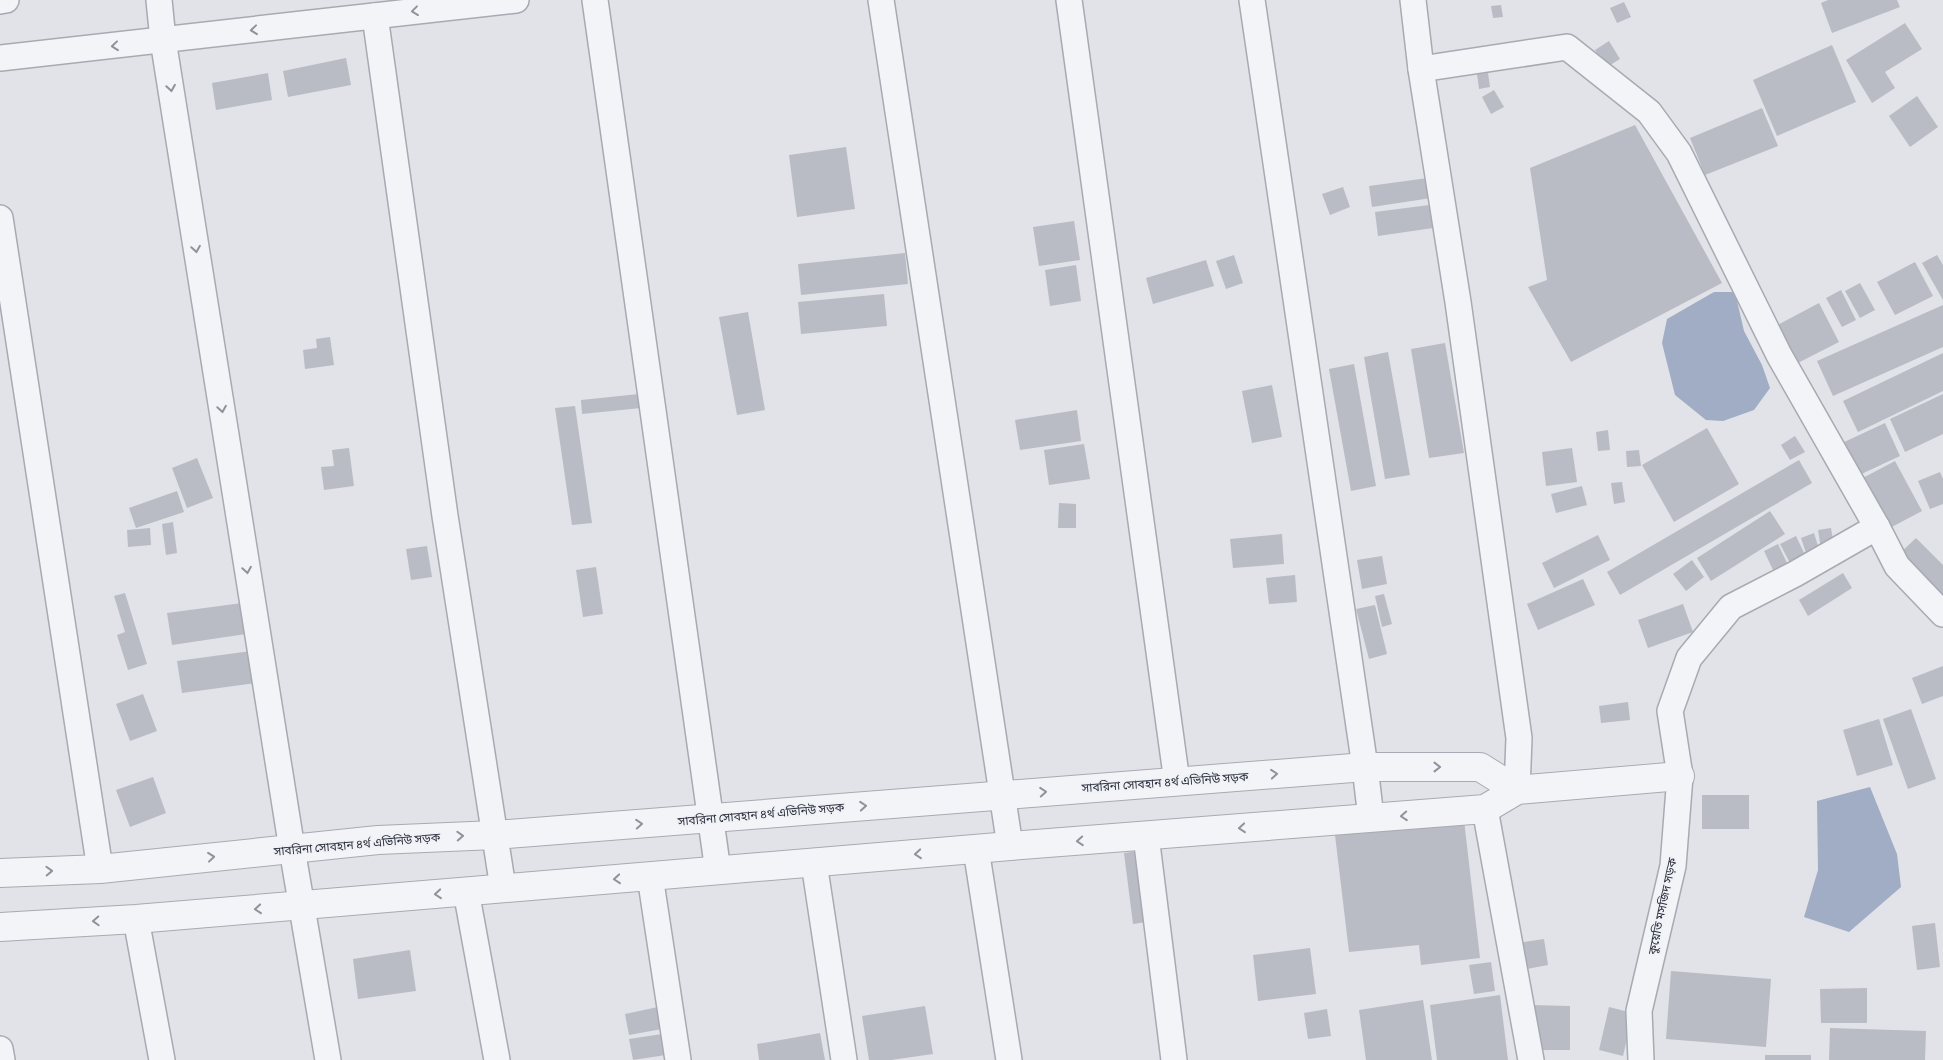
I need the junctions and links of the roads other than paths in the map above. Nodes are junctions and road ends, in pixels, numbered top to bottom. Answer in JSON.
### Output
{"nodes":[{"id":1,"x":6,"y":0,"type":"edge"},
{"id":2,"x":159,"y":0,"type":"edge"},
{"id":3,"x":516,"y":0,"type":"edge"},
{"id":4,"x":595,"y":0,"type":"edge"},
{"id":5,"x":881,"y":0,"type":"edge"},
{"id":6,"x":1069,"y":0,"type":"edge"},
{"id":7,"x":1252,"y":0,"type":"edge"},
{"id":8,"x":1413,"y":0,"type":"edge"},
{"id":9,"x":0,"y":1,"type":"edge"},
{"id":10,"x":375,"y":16,"type":"junction"},
{"id":11,"x":163,"y":40,"type":"junction"},
{"id":12,"x":0,"y":58,"type":"edge"},
{"id":13,"x":1421,"y":69,"type":"junction"},
{"id":14,"x":0,"y":218,"type":"edge"},
{"id":15,"x":1877,"y":527,"type":"junction"},
{"id":16,"x":1943,"y":614,"type":"edge"},
{"id":17,"x":1365,"y":767,"type":"junction"},
{"id":18,"x":1680,"y":776,"type":"junction"},
{"id":19,"x":1177,"y":782,"type":"junction"},
{"id":20,"x":1517,"y":790,"type":"junction"},
{"id":21,"x":1004,"y":795,"type":"junction"},
{"id":22,"x":1485,"y":809,"type":"junction"},
{"id":23,"x":710,"y":818,"type":"junction"},
{"id":24,"x":1371,"y":818,"type":"junction"},
{"id":25,"x":495,"y":835,"type":"junction"},
{"id":26,"x":1146,"y":836,"type":"junction"},
{"id":27,"x":1010,"y":846,"type":"junction"},
{"id":28,"x":292,"y":848,"type":"junction"},
{"id":29,"x":976,"y":849,"type":"junction"},
{"id":30,"x":814,"y":863,"type":"junction"},
{"id":31,"x":100,"y":869,"type":"junction"},
{"id":32,"x":718,"y":871,"type":"junction"},
{"id":33,"x":0,"y":873,"type":"edge"},
{"id":34,"x":650,"y":876,"type":"junction"},
{"id":35,"x":503,"y":888,"type":"junction"},
{"id":36,"x":466,"y":891,"type":"junction"},
{"id":37,"x":302,"y":906,"type":"junction"},
{"id":38,"x":136,"y":919,"type":"junction"},
{"id":39,"x":0,"y":927,"type":"edge"},
{"id":40,"x":0,"y":1049,"type":"edge"},
{"id":41,"x":2,"y":1060,"type":"edge"},
{"id":42,"x":162,"y":1060,"type":"edge"},
{"id":43,"x":328,"y":1060,"type":"edge"},
{"id":44,"x":497,"y":1060,"type":"edge"},
{"id":45,"x":678,"y":1060,"type":"edge"},
{"id":46,"x":844,"y":1060,"type":"edge"},
{"id":47,"x":1009,"y":1060,"type":"edge"},
{"id":48,"x":1174,"y":1060,"type":"edge"},
{"id":49,"x":1531,"y":1060,"type":"edge"},
{"id":50,"x":1641,"y":1060,"type":"edge"}],
"edges":[{"from":1,"to":9,"type":"street"},
{"from":2,"to":11,"type":"street"},
{"from":3,"to":10,"type":"street","one_way":true},
{"from":4,"to":23,"type":"street"},
{"from":5,"to":21,"type":"street"},
{"from":6,"to":19,"type":"street"},
{"from":7,"to":17,"type":"street"},
{"from":8,"to":13,"type":"street"},
{"from":10,"to":11,"type":"street","one_way":true},
{"from":10,"to":25,"type":"street"},
{"from":11,"to":12,"type":"street","one_way":true},
{"from":11,"to":28,"type":"street","one_way":true},
{"from":13,"to":15,"type":"street"},
{"from":13,"to":20,"type":"street"},
{"from":14,"to":31,"type":"street"},
{"from":15,"to":16,"type":"street"},
{"from":15,"to":18,"type":"street","name":"কুয়েতি মসজিদ সড়ক"},
{"from":19,"to":17,"type":"street","name":"সাবরিনা সোবহান ৪র্থ এভিনিউ সড়ক","one_way":true},
{"from":17,"to":20,"type":"street","name":"সাবরিনা সোবহান ৪র্থ এভিনিউ সড়ক","one_way":true},
{"from":17,"to":24,"type":"street"},
{"from":18,"to":20,"type":"street"},
{"from":18,"to":50,"type":"street","name":"কুয়েতি মসজিদ সড়ক"},
{"from":21,"to":19,"type":"street","name":"সাবরিনা সোবহান ৪র্থ এভিনিউ সড়ক","one_way":true},
{"from":20,"to":22,"type":"street"},
{"from":23,"to":21,"type":"street","name":"সাবরিনা সোবহান ৪র্থ এভিনিউ সড়ক","one_way":true},
{"from":21,"to":27,"type":"street"},
{"from":22,"to":24,"type":"street","one_way":true},
{"from":22,"to":49,"type":"street"},
{"from":25,"to":23,"type":"street","name":"সাবরিনা সোবহান ৪র্থ এভিনিউ সড়ক","one_way":true},
{"from":23,"to":32,"type":"street"},
{"from":24,"to":26,"type":"street","one_way":true},
{"from":28,"to":25,"type":"street","name":"সাবরিনা সোবহান ৪র্থ এভিনিউ সড়ক","one_way":true},
{"from":25,"to":35,"type":"street"},
{"from":26,"to":27,"type":"street","one_way":true},
{"from":26,"to":48,"type":"street"},
{"from":27,"to":29,"type":"street"},
{"from":31,"to":28,"type":"street","name":"সাবরিনা সোবহান ৪র্থ এভিনিউ সড়ক","one_way":true},
{"from":28,"to":37,"type":"street"},
{"from":29,"to":30,"type":"street","one_way":true},
{"from":29,"to":47,"type":"street"},
{"from":30,"to":32,"type":"street"},
{"from":30,"to":46,"type":"street"},
{"from":33,"to":31,"type":"street","name":"সাবরিনা সোবহান ৪র্থ এভিনিউ সড়ক","one_way":true},
{"from":32,"to":34,"type":"street"},
{"from":34,"to":35,"type":"street","one_way":true},
{"from":34,"to":45,"type":"street"},
{"from":35,"to":36,"type":"street"},
{"from":36,"to":37,"type":"street","one_way":true},
{"from":36,"to":44,"type":"street"},
{"from":37,"to":38,"type":"street","one_way":true},
{"from":37,"to":43,"type":"street"},
{"from":38,"to":39,"type":"street","one_way":true},
{"from":38,"to":42,"type":"street"},
{"from":40,"to":41,"type":"street"}]}
